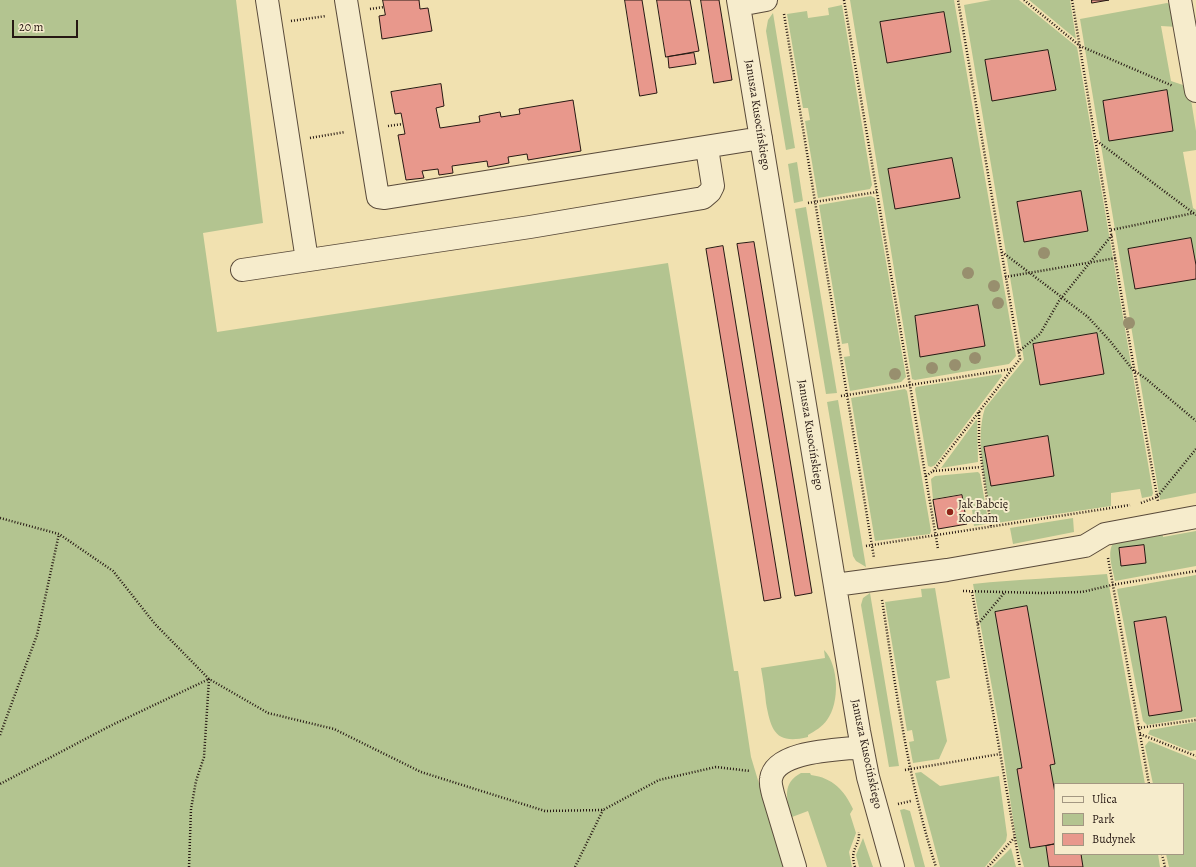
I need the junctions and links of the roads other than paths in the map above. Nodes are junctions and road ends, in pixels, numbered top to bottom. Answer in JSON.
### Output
{"nodes":[{"id":1,"x":267,"y":0,"type":"edge"},
{"id":2,"x":346,"y":0,"type":"edge"},
{"id":3,"x":1180,"y":0,"type":"edge"},
{"id":4,"x":738,"y":2,"type":"edge"},
{"id":5,"x":774,"y":4,"type":"edge"},
{"id":6,"x":1196,"y":91,"type":"edge"},
{"id":7,"x":761,"y":138,"type":"junction"},
{"id":8,"x":707,"y":148,"type":"junction"},
{"id":9,"x":307,"y":260,"type":"junction"},
{"id":10,"x":242,"y":270,"type":"dead end"},
{"id":11,"x":1196,"y":517,"type":"edge"},
{"id":12,"x":835,"y":585,"type":"junction"},
{"id":13,"x":862,"y":747,"type":"junction"},
{"id":14,"x":795,"y":867,"type":"edge"},
{"id":15,"x":893,"y":867,"type":"edge"}],
"edges":[{"from":1,"to":9,"type":"street"},
{"from":2,"to":8,"type":"street"},
{"from":3,"to":6,"type":"street"},
{"from":4,"to":5,"type":"street"},
{"from":4,"to":7,"type":"street","name":"Janusza Kusocińskiego"},
{"from":7,"to":8,"type":"street"},
{"from":7,"to":12,"type":"street","name":"Janusza Kusocińskiego"},
{"from":8,"to":9,"type":"street"},
{"from":9,"to":10,"type":"street"},
{"from":11,"to":12,"type":"street"},
{"from":12,"to":13,"type":"street","name":"Janusza Kusocińskiego"},
{"from":13,"to":14,"type":"street"},
{"from":13,"to":15,"type":"street","name":"Janusza Kusocińskiego"}]}
